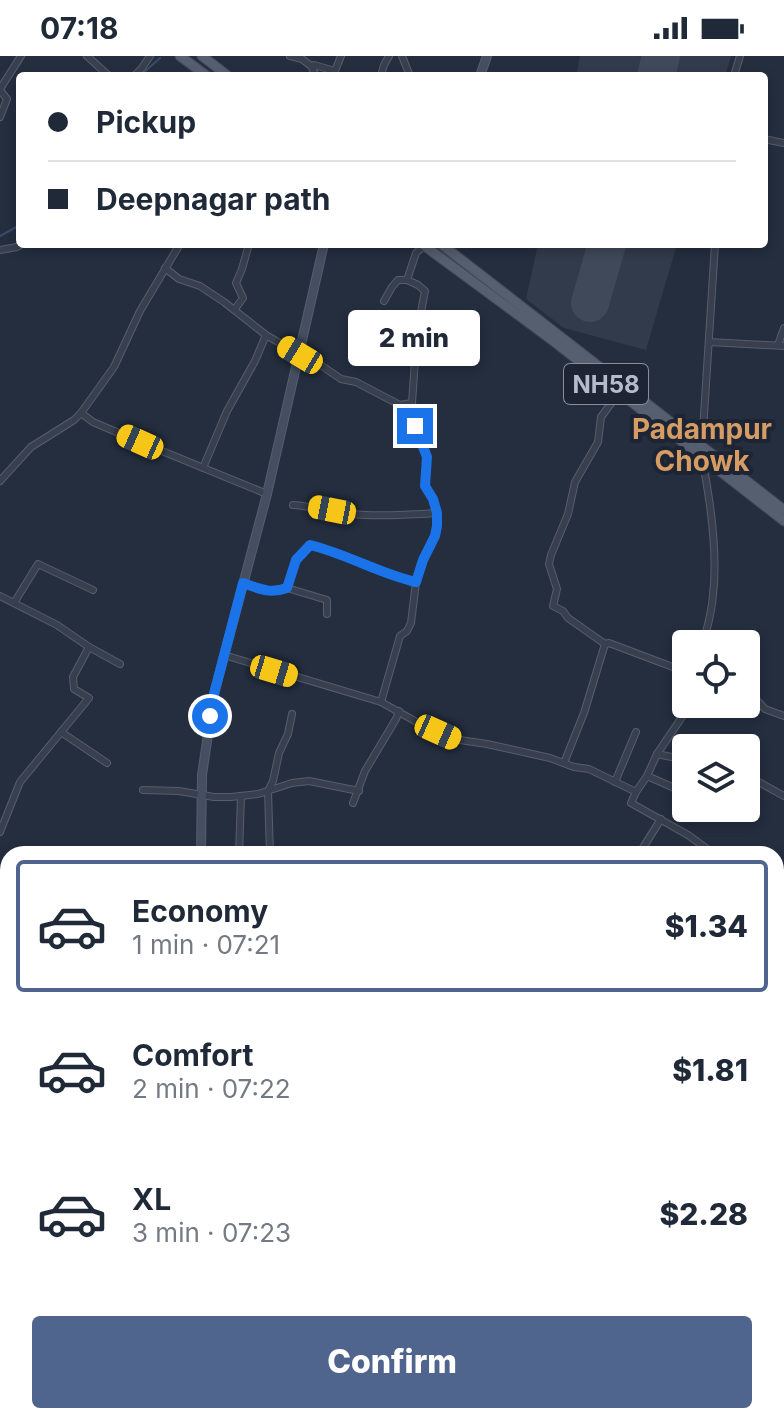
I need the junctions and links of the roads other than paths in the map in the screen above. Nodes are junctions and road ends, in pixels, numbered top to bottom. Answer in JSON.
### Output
{"nodes":[{"id":1,"x":21,"y":56,"type":"edge"},
{"id":2,"x":87,"y":56,"type":"edge"},
{"id":3,"x":150,"y":56,"type":"edge"},
{"id":4,"x":180,"y":56,"type":"edge"},
{"id":5,"x":290,"y":56,"type":"edge"},
{"id":6,"x":302,"y":57,"type":"edge"},
{"id":7,"x":206,"y":59,"type":"edge"},
{"id":8,"x":311,"y":66,"type":"junction"},
{"id":9,"x":105,"y":72,"type":"edge"},
{"id":10,"x":138,"y":72,"type":"edge"},
{"id":11,"x":200,"y":72,"type":"edge"},
{"id":12,"x":223,"y":72,"type":"edge"},
{"id":13,"x":314,"y":72,"type":"edge"},
{"id":14,"x":330,"y":72,"type":"edge"},
{"id":15,"x":0,"y":90,"type":"edge"},
{"id":16,"x":0,"y":117,"type":"edge"},
{"id":17,"x":175,"y":248,"type":"edge"},
{"id":18,"x":248,"y":248,"type":"edge"},
{"id":19,"x":323,"y":248,"type":"edge"},
{"id":20,"x":425,"y":248,"type":"edge"},
{"id":21,"x":434,"y":248,"type":"edge"},
{"id":22,"x":434,"y":248,"type":"edge"},
{"id":23,"x":715,"y":248,"type":"edge"},
{"id":24,"x":165,"y":268,"type":"junction"},
{"id":25,"x":407,"y":280,"type":"junction"},
{"id":26,"x":384,"y":301,"type":"dead end"},
{"id":27,"x":235,"y":309,"type":"junction"},
{"id":28,"x":784,"y":328,"type":"edge"},
{"id":29,"x":266,"y":335,"type":"junction"},
{"id":30,"x":709,"y":342,"type":"junction"},
{"id":31,"x":781,"y":346,"type":"edge"},
{"id":32,"x":300,"y":355,"type":"junction"},
{"id":33,"x":618,"y":394,"type":"junction"},
{"id":34,"x":412,"y":403,"type":"junction"},
{"id":35,"x":81,"y":413,"type":"junction"},
{"id":36,"x":702,"y":445,"type":"junction"},
{"id":37,"x":701,"y":456,"type":"junction"},
{"id":38,"x":203,"y":468,"type":"junction"},
{"id":39,"x":0,"y":481,"type":"edge"},
{"id":40,"x":267,"y":494,"type":"junction"},
{"id":41,"x":293,"y":505,"type":"dead end"},
{"id":42,"x":784,"y":510,"type":"edge"},
{"id":43,"x":437,"y":513,"type":"junction"},
{"id":44,"x":784,"y":521,"type":"edge"},
{"id":45,"x":416,"y":582,"type":"junction"},
{"id":46,"x":243,"y":583,"type":"junction"},
{"id":47,"x":287,"y":588,"type":"junction"},
{"id":48,"x":93,"y":590,"type":"dead end"},
{"id":49,"x":0,"y":596,"type":"edge"},
{"id":50,"x":14,"y":603,"type":"junction"},
{"id":51,"x":327,"y":614,"type":"dead end"},
{"id":52,"x":706,"y":630,"type":"edge"},
{"id":53,"x":605,"y":644,"type":"junction"},
{"id":54,"x":89,"y":647,"type":"junction"},
{"id":55,"x":224,"y":655,"type":"junction"},
{"id":56,"x":120,"y":664,"type":"dead end"},
{"id":57,"x":672,"y":667,"type":"edge"},
{"id":58,"x":381,"y":702,"type":"junction"},
{"id":59,"x":760,"y":704,"type":"edge"},
{"id":60,"x":399,"y":711,"type":"junction"},
{"id":61,"x":292,"y":714,"type":"dead end"},
{"id":62,"x":784,"y":716,"type":"edge"},
{"id":63,"x":681,"y":718,"type":"edge"},
{"id":64,"x":61,"y":732,"type":"junction"},
{"id":65,"x":636,"y":732,"type":"dead end"},
{"id":66,"x":657,"y":754,"type":"junction"},
{"id":67,"x":672,"y":757,"type":"edge"},
{"id":68,"x":107,"y":763,"type":"dead end"},
{"id":69,"x":564,"y":763,"type":"junction"},
{"id":70,"x":647,"y":776,"type":"junction"},
{"id":71,"x":615,"y":782,"type":"junction"},
{"id":72,"x":760,"y":783,"type":"edge"},
{"id":73,"x":672,"y":787,"type":"edge"},
{"id":74,"x":143,"y":790,"type":"dead end"},
{"id":75,"x":268,"y":791,"type":"junction"},
{"id":76,"x":359,"y":791,"type":"junction"},
{"id":77,"x":636,"y":792,"type":"junction"},
{"id":78,"x":201,"y":796,"type":"junction"},
{"id":79,"x":784,"y":796,"type":"edge"},
{"id":80,"x":241,"y":797,"type":"junction"},
{"id":81,"x":353,"y":803,"type":"dead end"},
{"id":82,"x":661,"y":819,"type":"junction"},
{"id":83,"x":0,"y":832,"type":"edge"},
{"id":84,"x":201,"y":846,"type":"edge"},
{"id":85,"x":239,"y":846,"type":"edge"},
{"id":86,"x":270,"y":846,"type":"edge"},
{"id":87,"x":644,"y":846,"type":"edge"},
{"id":88,"x":703,"y":846,"type":"edge"}],
"edges":[{"from":1,"to":15,"type":"street"},
{"from":2,"to":9,"type":"street"},
{"from":3,"to":10,"type":"street"},
{"from":4,"to":11,"type":"main road"},
{"from":5,"to":6,"type":"street"},
{"from":6,"to":8,"type":"street"},
{"from":7,"to":12,"type":"main road"},
{"from":8,"to":13,"type":"street"},
{"from":8,"to":14,"type":"street"},
{"from":15,"to":16,"type":"street"},
{"from":17,"to":24,"type":"street"},
{"from":18,"to":27,"type":"street"},
{"from":19,"to":32,"type":"street"},
{"from":20,"to":25,"type":"street"},
{"from":21,"to":33,"type":"main road","number":"NH58"},
{"from":22,"to":36,"type":"main road","number":"NH58"},
{"from":23,"to":30,"type":"street"},
{"from":24,"to":27,"type":"street"},
{"from":24,"to":35,"type":"street"},
{"from":25,"to":26,"type":"street"},
{"from":25,"to":34,"type":"street"},
{"from":27,"to":29,"type":"street"},
{"from":28,"to":31,"type":"street"},
{"from":29,"to":32,"type":"street"},
{"from":29,"to":38,"type":"street"},
{"from":30,"to":31,"type":"street"},
{"from":30,"to":36,"type":"street"},
{"from":32,"to":34,"type":"street"},
{"from":32,"to":40,"type":"street"},
{"from":33,"to":37,"type":"main road","number":"NH58"},
{"from":33,"to":53,"type":"street"},
{"from":34,"to":43,"type":"street"},
{"from":35,"to":38,"type":"street"},
{"from":35,"to":39,"type":"street"},
{"from":36,"to":37,"type":"street"},
{"from":36,"to":42,"type":"main road","number":"NH58"},
{"from":37,"to":44,"type":"main road","number":"NH58"},
{"from":37,"to":52,"type":"street"},
{"from":38,"to":40,"type":"street"},
{"from":40,"to":46,"type":"street"},
{"from":41,"to":43,"type":"street"},
{"from":43,"to":45,"type":"street"},
{"from":45,"to":47,"type":"street"},
{"from":45,"to":58,"type":"street"},
{"from":46,"to":47,"type":"street"},
{"from":46,"to":55,"type":"street"},
{"from":47,"to":51,"type":"street"},
{"from":48,"to":50,"type":"street"},
{"from":49,"to":50,"type":"street"},
{"from":50,"to":54,"type":"street"},
{"from":53,"to":57,"type":"street"},
{"from":53,"to":69,"type":"street"},
{"from":54,"to":56,"type":"street"},
{"from":54,"to":64,"type":"street"},
{"from":55,"to":58,"type":"street"},
{"from":55,"to":78,"type":"street"},
{"from":58,"to":60,"type":"street"},
{"from":59,"to":62,"type":"street"},
{"from":60,"to":69,"type":"street"},
{"from":60,"to":76,"type":"street"},
{"from":61,"to":75,"type":"street"},
{"from":63,"to":66,"type":"street"},
{"from":64,"to":68,"type":"street"},
{"from":64,"to":83,"type":"street"},
{"from":65,"to":71,"type":"street"},
{"from":66,"to":67,"type":"street"},
{"from":66,"to":70,"type":"street"},
{"from":69,"to":71,"type":"street"},
{"from":70,"to":73,"type":"street"},
{"from":70,"to":77,"type":"street"},
{"from":71,"to":77,"type":"street"},
{"from":72,"to":79,"type":"street"},
{"from":74,"to":78,"type":"street"},
{"from":75,"to":76,"type":"street"},
{"from":75,"to":80,"type":"street"},
{"from":75,"to":86,"type":"street"},
{"from":76,"to":81,"type":"street"},
{"from":77,"to":82,"type":"street"},
{"from":78,"to":80,"type":"street"},
{"from":78,"to":84,"type":"street"},
{"from":80,"to":85,"type":"street"},
{"from":82,"to":87,"type":"street"},
{"from":82,"to":88,"type":"street"}]}
